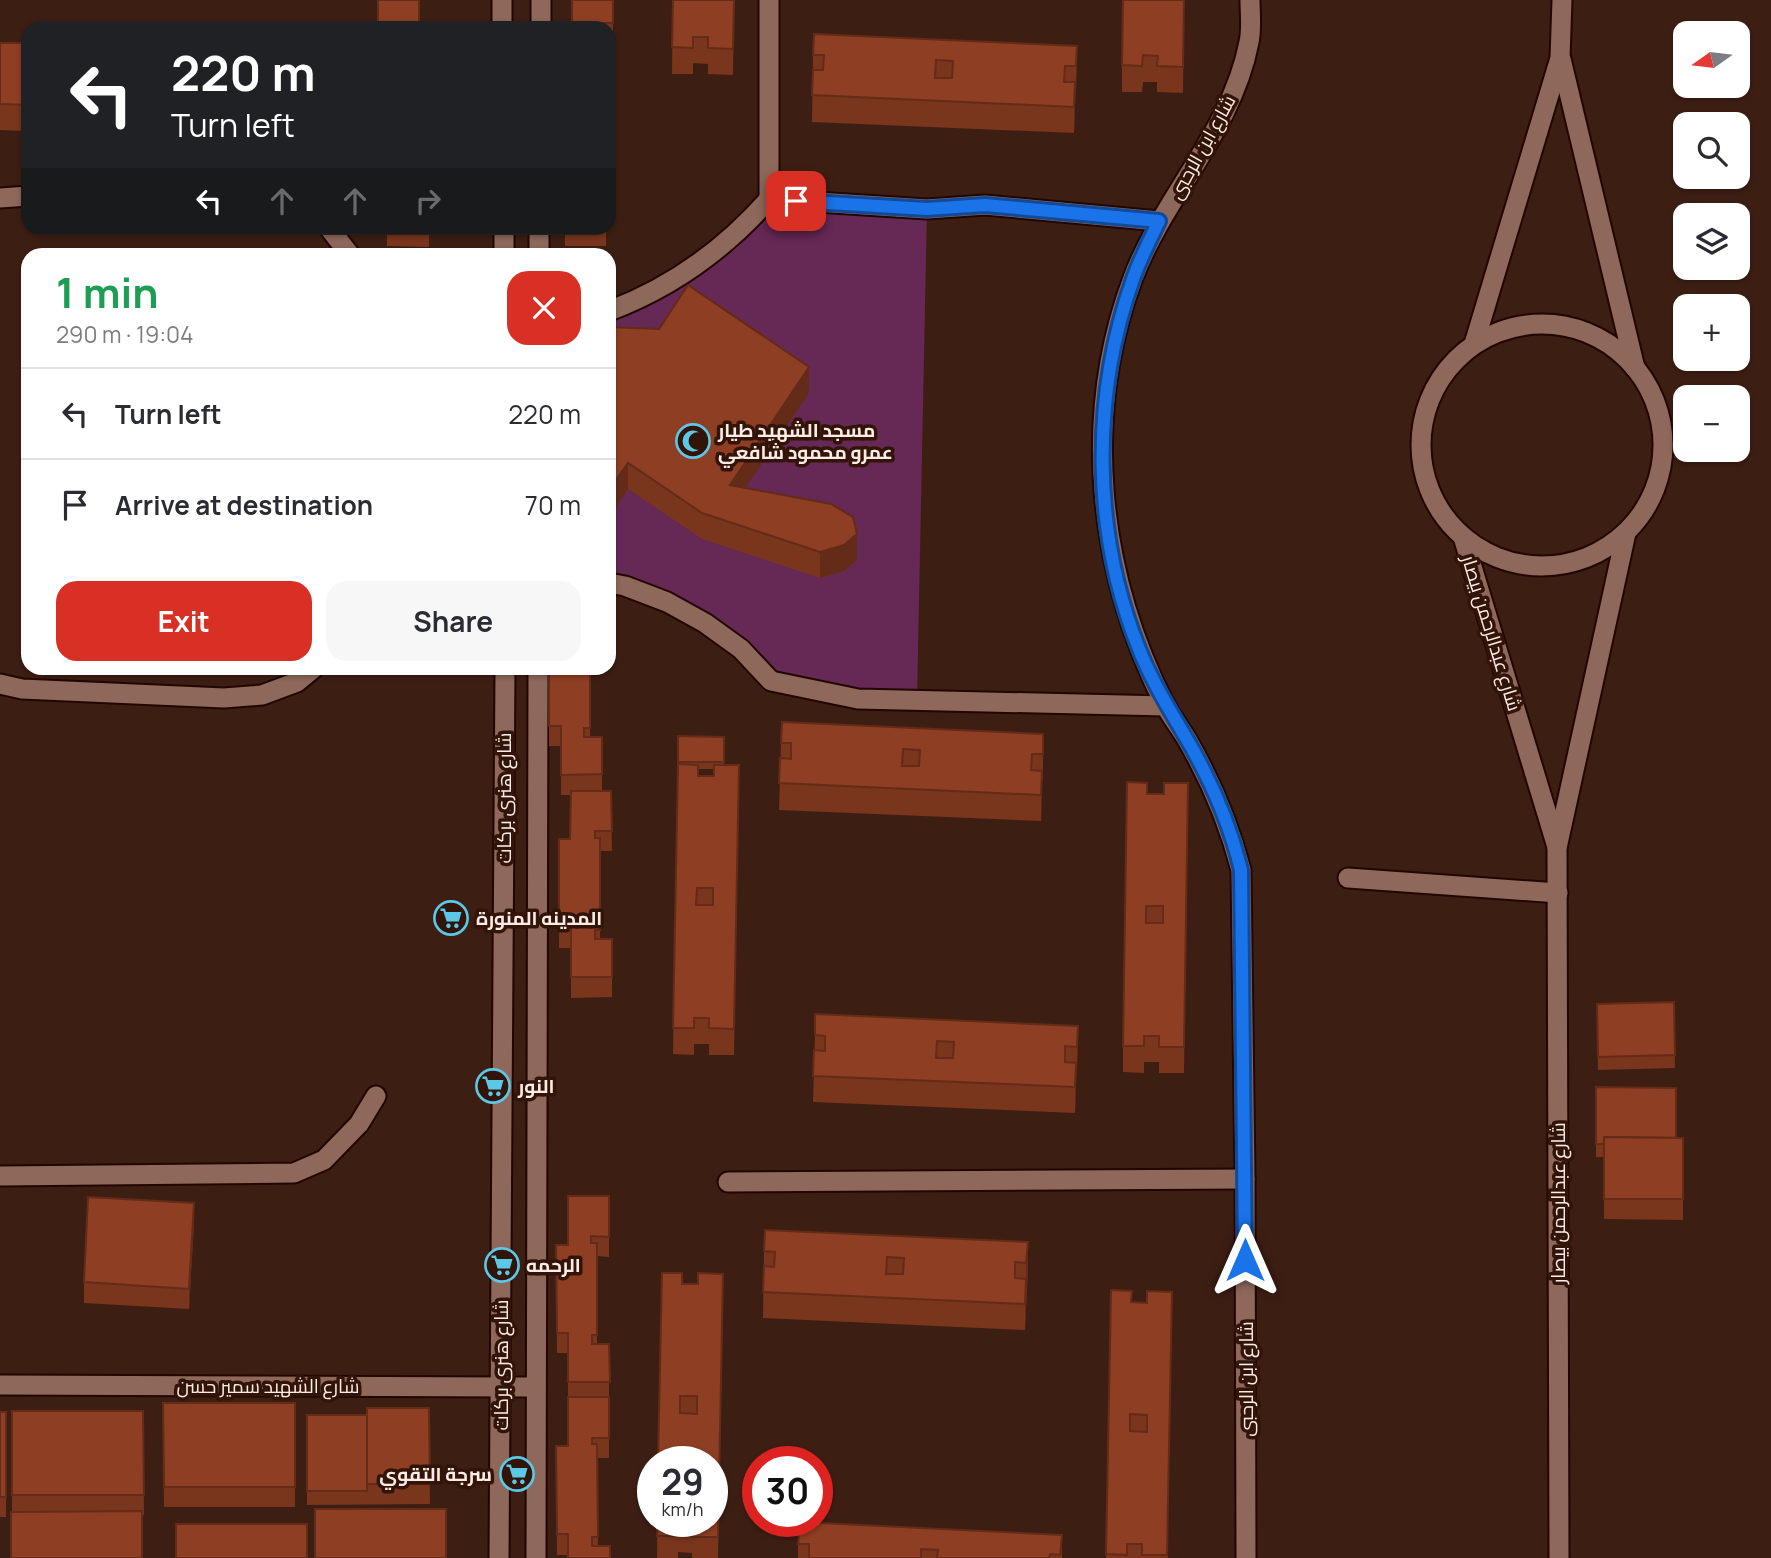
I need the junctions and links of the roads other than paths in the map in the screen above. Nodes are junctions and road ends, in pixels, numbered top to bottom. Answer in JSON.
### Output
{"nodes":[{"id":1,"x":502,"y":0,"type":"edge"},
{"id":2,"x":541,"y":0,"type":"edge"},
{"id":3,"x":769,"y":0,"type":"edge"},
{"id":4,"x":1250,"y":0,"type":"edge"},
{"id":5,"x":1562,"y":0,"type":"edge"},
{"id":6,"x":502,"y":21,"type":"edge"},
{"id":7,"x":541,"y":21,"type":"edge"},
{"id":8,"x":1560,"y":58,"type":"junction"},
{"id":9,"x":21,"y":196,"type":"edge"},
{"id":10,"x":0,"y":198,"type":"edge"},
{"id":11,"x":769,"y":199,"type":"junction"},
{"id":12,"x":1159,"y":221,"type":"junction"},
{"id":13,"x":616,"y":308,"type":"edge"},
{"id":14,"x":1474,"y":344,"type":"junction"},
{"id":15,"x":1635,"y":368,"type":"junction"},
{"id":16,"x":1626,"y":533,"type":"junction"},
{"id":17,"x":1463,"y":537,"type":"junction"},
{"id":18,"x":616,"y":584,"type":"edge"},
{"id":19,"x":306,"y":675,"type":"edge"},
{"id":20,"x":505,"y":675,"type":"edge"},
{"id":21,"x":538,"y":675,"type":"edge"},
{"id":22,"x":0,"y":684,"type":"edge"},
{"id":23,"x":1166,"y":706,"type":"junction"},
{"id":24,"x":1558,"y":848,"type":"junction"},
{"id":25,"x":1348,"y":878,"type":"dead end"},
{"id":26,"x":1558,"y":893,"type":"junction"},
{"id":27,"x":376,"y":1096,"type":"dead end"},
{"id":28,"x":0,"y":1176,"type":"edge"},
{"id":29,"x":1245,"y":1178,"type":"junction"},
{"id":30,"x":728,"y":1182,"type":"dead end"},
{"id":31,"x":0,"y":1385,"type":"edge"},
{"id":32,"x":500,"y":1387,"type":"junction"},
{"id":33,"x":536,"y":1387,"type":"junction"},
{"id":34,"x":499,"y":1558,"type":"edge"},
{"id":35,"x":536,"y":1558,"type":"edge"},
{"id":36,"x":1246,"y":1558,"type":"edge"},
{"id":37,"x":1559,"y":1558,"type":"edge"}],
"edges":[{"from":1,"to":6,"type":"street"},
{"from":2,"to":7,"type":"street"},
{"from":3,"to":11,"type":"street"},
{"from":4,"to":12,"type":"street","name":"شارع ابن الرحبى"},
{"from":5,"to":8,"type":"street"},
{"from":8,"to":14,"type":"street"},
{"from":8,"to":15,"type":"street"},
{"from":9,"to":10,"type":"street"},
{"from":11,"to":12,"type":"street"},
{"from":11,"to":13,"type":"street"},
{"from":12,"to":23,"type":"street","name":"شارع ابن الرحبى"},
{"from":14,"to":15,"type":"street"},
{"from":14,"to":17,"type":"street"},
{"from":15,"to":16,"type":"street"},
{"from":16,"to":17,"type":"street"},
{"from":16,"to":24,"type":"street","name":"شارع عبدالرحمن بيصار"},
{"from":17,"to":24,"type":"street","name":"شارع عبدالرحمن بيصار"},
{"from":18,"to":23,"type":"street"},
{"from":19,"to":22,"type":"street"},
{"from":20,"to":32,"type":"street","name":"شارع هنرى بركات"},
{"from":21,"to":33,"type":"street","name":"شارع هنرى بركات"},
{"from":23,"to":29,"type":"street","name":"شارع ابن الرحبى"},
{"from":24,"to":26,"type":"street","name":"شارع عبدالرحمن بيصار"},
{"from":25,"to":26,"type":"street"},
{"from":26,"to":37,"type":"street","name":"شارع عبدالرحمن بيصار"},
{"from":27,"to":28,"type":"street"},
{"from":29,"to":30,"type":"street"},
{"from":29,"to":36,"type":"street","name":"شارع ابن الرحبى"},
{"from":31,"to":32,"type":"street","name":"شارع الشهيد سمير حسن"},
{"from":32,"to":33,"type":"street","name":"شارع الشهيد سمير حسن"},
{"from":32,"to":34,"type":"street","name":"شارع هنرى بركات"},
{"from":33,"to":35,"type":"street","name":"شارع هنرى بركات"}]}
